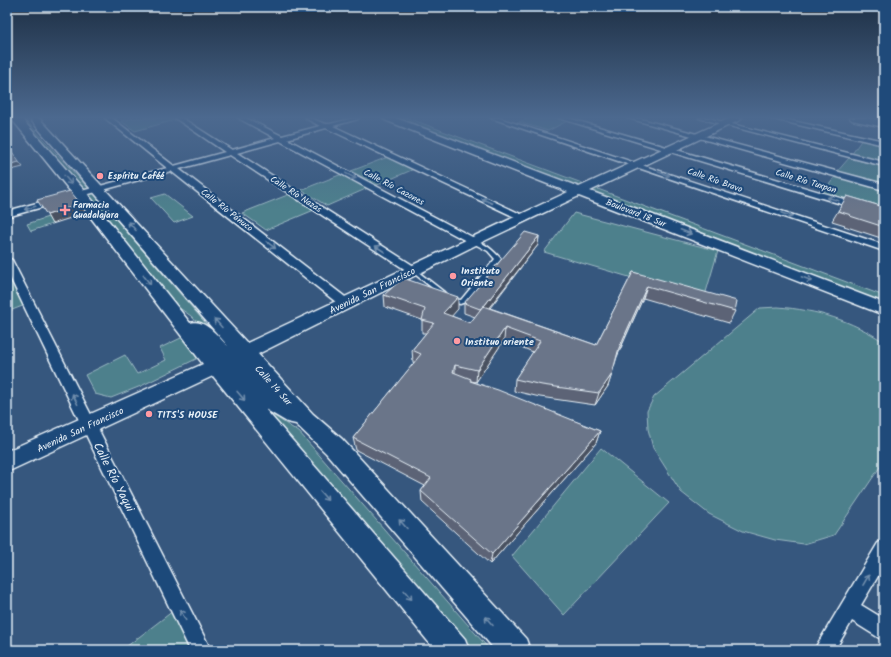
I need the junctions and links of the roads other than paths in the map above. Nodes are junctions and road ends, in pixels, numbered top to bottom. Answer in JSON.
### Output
{"nodes":[{"id":1,"x":42,"y":149,"type":"edge"},
{"id":2,"x":62,"y":149,"type":"edge"},
{"id":3,"x":148,"y":149,"type":"edge"},
{"id":4,"x":227,"y":149,"type":"edge"},
{"id":5,"x":244,"y":149,"type":"edge"},
{"id":6,"x":298,"y":149,"type":"edge"},
{"id":7,"x":376,"y":149,"type":"edge"},
{"id":8,"x":474,"y":149,"type":"edge"},
{"id":9,"x":485,"y":149,"type":"edge"},
{"id":10,"x":589,"y":149,"type":"edge"},
{"id":11,"x":665,"y":149,"type":"edge"},
{"id":12,"x":672,"y":149,"type":"edge"},
{"id":13,"x":744,"y":149,"type":"edge"},
{"id":14,"x":830,"y":149,"type":"edge"},
{"id":15,"x":669,"y":150,"type":"junction"},
{"id":16,"x":232,"y":152,"type":"junction"},
{"id":17,"x":636,"y":164,"type":"junction"},
{"id":18,"x":884,"y":164,"type":"edge"},
{"id":19,"x":173,"y":168,"type":"junction"},
{"id":20,"x":884,"y":187,"type":"edge"},
{"id":21,"x":98,"y":189,"type":"junction"},
{"id":22,"x":586,"y":189,"type":"junction"},
{"id":23,"x":80,"y":194,"type":"junction"},
{"id":24,"x":7,"y":214,"type":"edge"},
{"id":25,"x":884,"y":214,"type":"edge"},
{"id":26,"x":522,"y":217,"type":"junction"},
{"id":27,"x":473,"y":241,"type":"junction"},
{"id":28,"x":884,"y":248,"type":"edge"},
{"id":29,"x":7,"y":260,"type":"edge"},
{"id":30,"x":413,"y":270,"type":"junction"},
{"id":31,"x":884,"y":296,"type":"edge"},
{"id":32,"x":345,"y":303,"type":"junction"},
{"id":33,"x":884,"y":309,"type":"edge"},
{"id":34,"x":230,"y":359,"type":"junction"},
{"id":35,"x":88,"y":425,"type":"junction"},
{"id":36,"x":7,"y":462,"type":"edge"},
{"id":37,"x":884,"y":548,"type":"edge"},
{"id":38,"x":849,"y":608,"type":"junction"},
{"id":39,"x":884,"y":631,"type":"edge"},
{"id":40,"x":201,"y":650,"type":"edge"},
{"id":41,"x":454,"y":650,"type":"edge"},
{"id":42,"x":515,"y":650,"type":"edge"},
{"id":43,"x":824,"y":650,"type":"edge"}],
"edges":[{"from":1,"to":23,"type":"main road","one_way":true},
{"from":2,"to":21,"type":"main road"},
{"from":3,"to":19,"type":"street","name":"Calle Río Pánuco"},
{"from":4,"to":16,"type":"street","name":"Calle Río Nazas"},
{"from":5,"to":16,"type":"street"},
{"from":6,"to":27,"type":"street","name":"Calle Río Cazones","one_way":true},
{"from":26,"to":7,"type":"street","one_way":true},
{"from":8,"to":22,"type":"main road","name":"Boulevard 18 Sur"},
{"from":9,"to":22,"type":"main road","name":"Boulevard 18 Sur"},
{"from":10,"to":17,"type":"street","name":"Calle Río Bravo"},
{"from":11,"to":15,"type":"street","name":"Calle Río Tuxpan"},
{"from":12,"to":15,"type":"main road","name":"Avenida San Francisco"},
{"from":13,"to":20,"type":"street"},
{"from":14,"to":18,"type":"street"},
{"from":15,"to":17,"type":"main road","name":"Avenida San Francisco"},
{"from":25,"to":15,"type":"street","name":"Calle Río Tuxpan","one_way":true},
{"from":16,"to":19,"type":"street"},
{"from":30,"to":16,"type":"street","name":"Calle Río Nazas","one_way":true},
{"from":17,"to":22,"type":"main road","name":"Avenida San Francisco"},
{"from":17,"to":28,"type":"street","name":"Calle Río Bravo","one_way":true},
{"from":19,"to":21,"type":"street"},
{"from":19,"to":32,"type":"street","name":"Calle Río Pánuco","one_way":true},
{"from":21,"to":23,"type":"street"},
{"from":34,"to":21,"type":"main road","one_way":true},
{"from":22,"to":26,"type":"main road","name":"Avenida San Francisco"},
{"from":22,"to":31,"type":"main road","name":"Boulevard 18 Sur"},
{"from":22,"to":33,"type":"main road","name":"Boulevard 18 Sur","one_way":true},
{"from":23,"to":24,"type":"street","one_way":true},
{"from":23,"to":34,"type":"main road","one_way":true},
{"from":26,"to":27,"type":"main road","name":"Avenida San Francisco"},
{"from":27,"to":30,"type":"main road","name":"Avenida San Francisco"},
{"from":27,"to":30,"type":"lane"},
{"from":35,"to":29,"type":"street","name":"Calle Río Yaqui","one_way":true},
{"from":30,"to":32,"type":"main road","name":"Avenida San Francisco"},
{"from":32,"to":34,"type":"main road","name":"Avenida San Francisco"},
{"from":34,"to":35,"type":"main road","name":"Avenida San Francisco"},
{"from":34,"to":41,"type":"main road","one_way":true},
{"from":42,"to":34,"type":"main road","one_way":true},
{"from":35,"to":36,"type":"main road","name":"Avenida San Francisco"},
{"from":40,"to":35,"type":"street","name":"Calle Río Yaqui","one_way":true},
{"from":38,"to":37,"type":"street","one_way":true},
{"from":38,"to":39,"type":"street"},
{"from":38,"to":43,"type":"street"}]}
